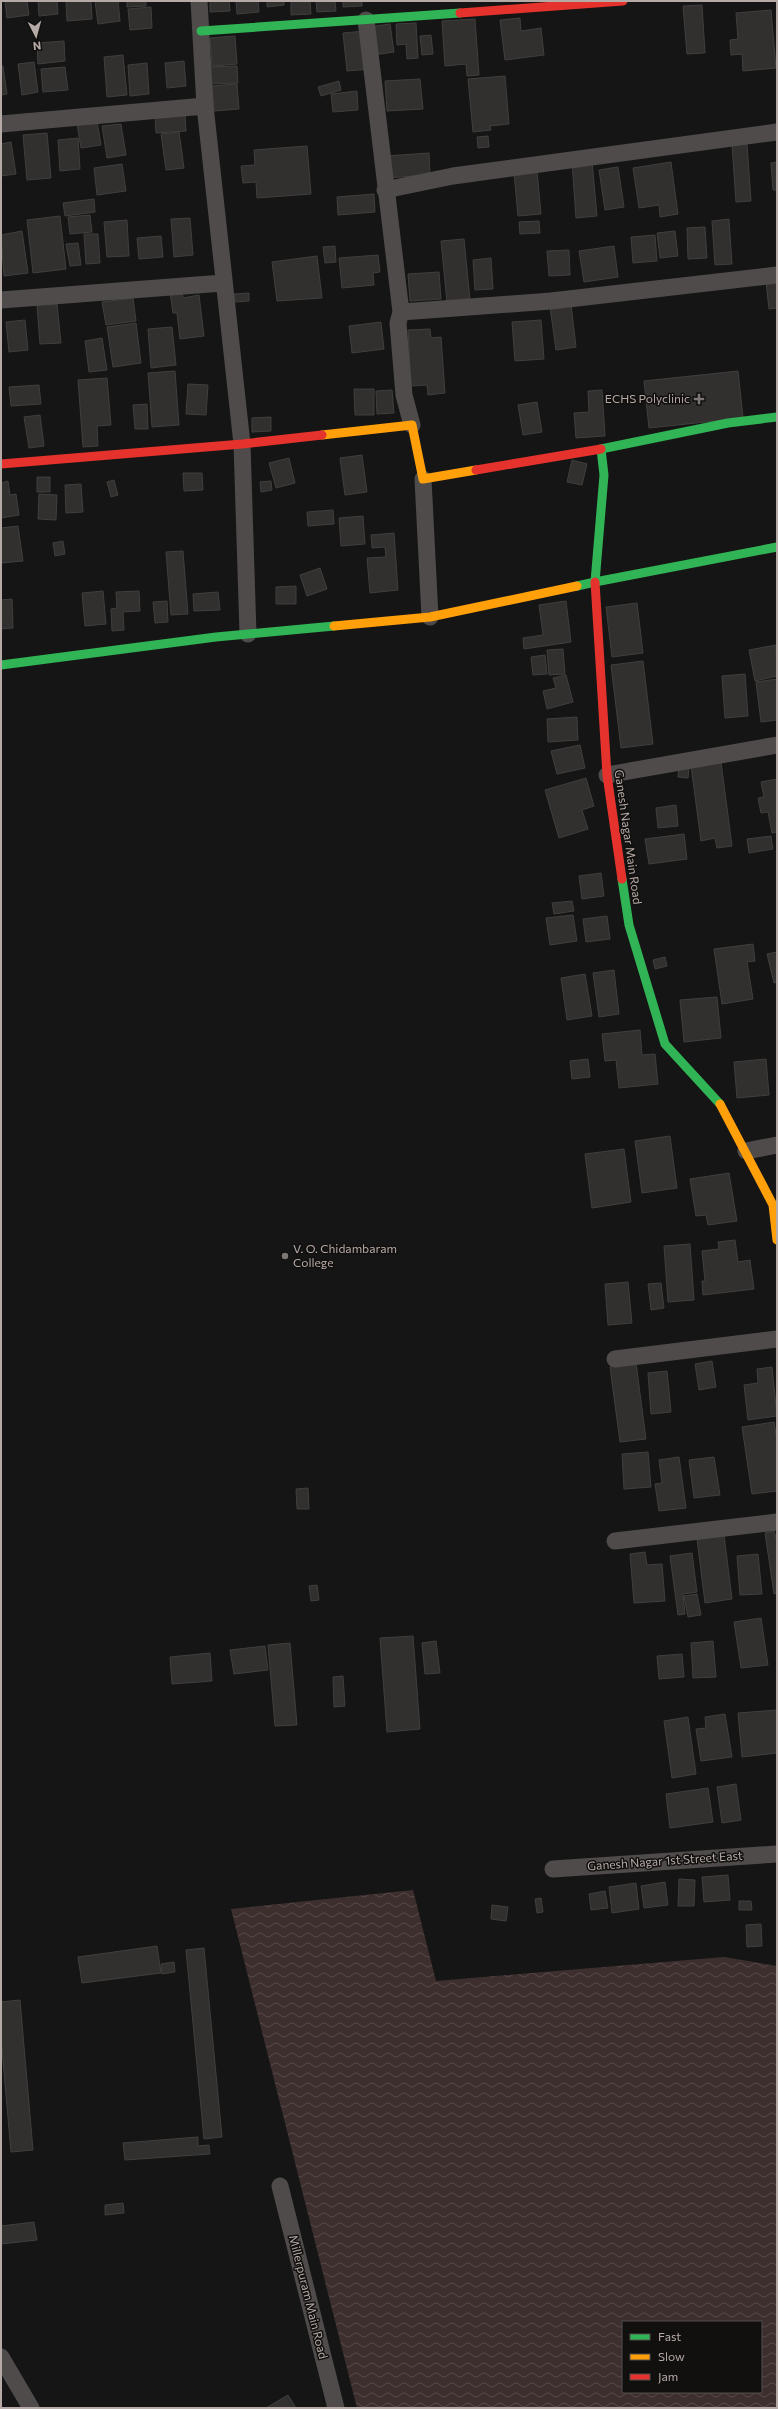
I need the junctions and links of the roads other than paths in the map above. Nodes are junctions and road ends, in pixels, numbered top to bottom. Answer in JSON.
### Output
{"nodes":[{"id":1,"x":199,"y":1,"type":"edge"},
{"id":2,"x":623,"y":1,"type":"edge"},
{"id":3,"x":366,"y":20,"type":"junction"},
{"id":4,"x":201,"y":31,"type":"junction"},
{"id":5,"x":205,"y":106,"type":"junction"},
{"id":6,"x":1,"y":124,"type":"edge"},
{"id":7,"x":777,"y":132,"type":"edge"},
{"id":8,"x":385,"y":190,"type":"junction"},
{"id":9,"x":777,"y":275,"type":"edge"},
{"id":10,"x":223,"y":283,"type":"junction"},
{"id":11,"x":1,"y":300,"type":"edge"},
{"id":12,"x":401,"y":312,"type":"junction"},
{"id":13,"x":777,"y":417,"type":"edge"},
{"id":14,"x":412,"y":425,"type":"junction"},
{"id":15,"x":242,"y":444,"type":"junction"},
{"id":16,"x":601,"y":449,"type":"junction"},
{"id":17,"x":1,"y":464,"type":"edge"},
{"id":18,"x":423,"y":479,"type":"junction"},
{"id":19,"x":777,"y":547,"type":"edge"},
{"id":20,"x":594,"y":582,"type":"junction"},
{"id":21,"x":430,"y":617,"type":"junction"},
{"id":22,"x":248,"y":634,"type":"junction"},
{"id":23,"x":1,"y":664,"type":"edge"},
{"id":24,"x":777,"y":745,"type":"edge"},
{"id":25,"x":607,"y":775,"type":"junction"},
{"id":26,"x":777,"y":1145,"type":"edge"},
{"id":27,"x":746,"y":1151,"type":"junction"},
{"id":28,"x":777,"y":1240,"type":"edge"},
{"id":29,"x":777,"y":1339,"type":"edge"},
{"id":30,"x":615,"y":1359,"type":"dead end"},
{"id":31,"x":777,"y":1522,"type":"edge"},
{"id":32,"x":615,"y":1541,"type":"dead end"},
{"id":33,"x":777,"y":1854,"type":"edge"},
{"id":34,"x":552,"y":1869,"type":"dead end"},
{"id":35,"x":280,"y":2186,"type":"dead end"},
{"id":36,"x":1,"y":2357,"type":"edge"},
{"id":37,"x":31,"y":2408,"type":"edge"},
{"id":38,"x":336,"y":2408,"type":"edge"}],
"edges":[{"from":1,"to":4,"type":"street"},
{"from":2,"to":3,"type":"street"},
{"from":3,"to":4,"type":"street"},
{"from":3,"to":8,"type":"street"},
{"from":4,"to":5,"type":"street"},
{"from":5,"to":6,"type":"street"},
{"from":5,"to":10,"type":"street"},
{"from":7,"to":8,"type":"street"},
{"from":8,"to":12,"type":"street"},
{"from":9,"to":12,"type":"street"},
{"from":10,"to":11,"type":"street"},
{"from":10,"to":15,"type":"street"},
{"from":12,"to":14,"type":"street"},
{"from":13,"to":16,"type":"street"},
{"from":14,"to":15,"type":"street"},
{"from":14,"to":18,"type":"street"},
{"from":15,"to":17,"type":"street"},
{"from":15,"to":22,"type":"street"},
{"from":16,"to":18,"type":"street"},
{"from":16,"to":20,"type":"street","name":"Ganesh Nagar Main Road"},
{"from":18,"to":21,"type":"street"},
{"from":19,"to":20,"type":"street"},
{"from":20,"to":21,"type":"street"},
{"from":20,"to":25,"type":"street","name":"Ganesh Nagar Main Road"},
{"from":21,"to":22,"type":"street"},
{"from":22,"to":23,"type":"street"},
{"from":24,"to":25,"type":"street"},
{"from":25,"to":27,"type":"street","name":"Ganesh Nagar Main Road"},
{"from":26,"to":27,"type":"street"},
{"from":27,"to":28,"type":"street","name":"Ganesh Nagar Main Road"},
{"from":29,"to":30,"type":"street"},
{"from":31,"to":32,"type":"street"},
{"from":33,"to":34,"type":"street","name":"Ganesh Nagar 1st Street East"},
{"from":35,"to":38,"type":"street","name":"Millerpuram Main Road"},
{"from":36,"to":37,"type":"street"}]}
